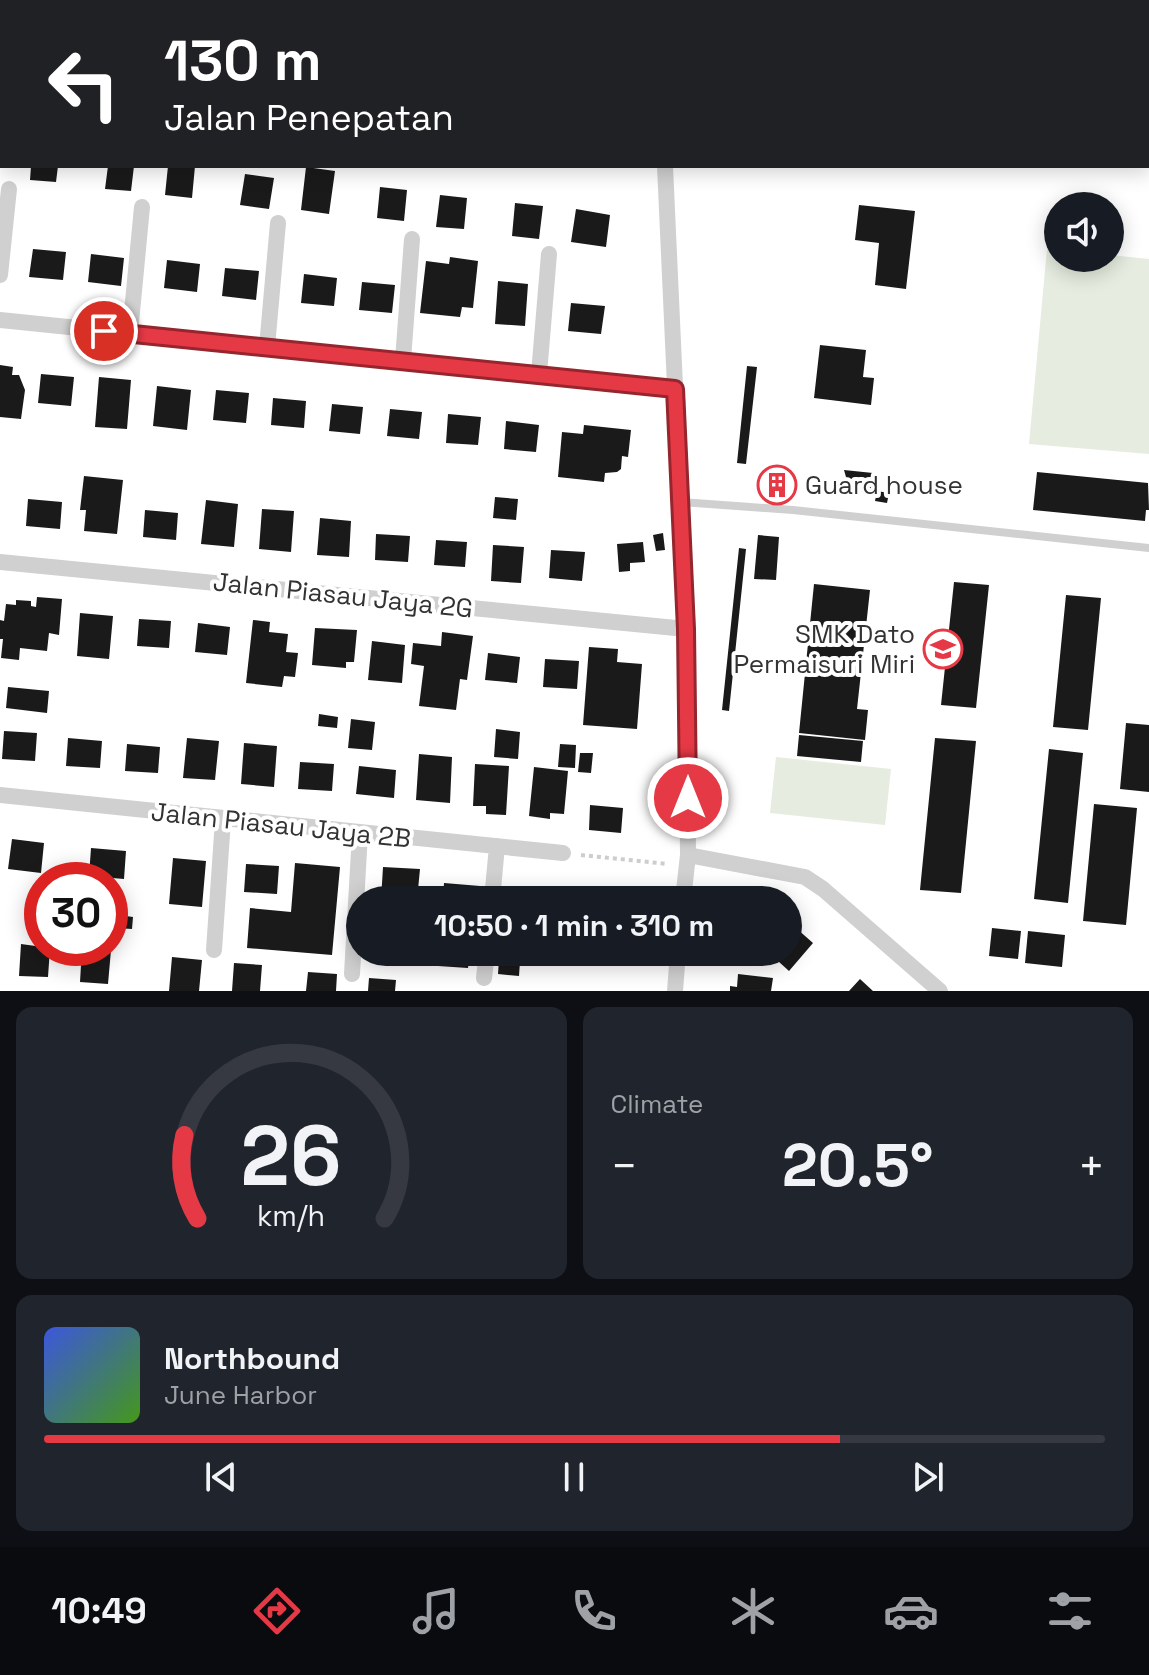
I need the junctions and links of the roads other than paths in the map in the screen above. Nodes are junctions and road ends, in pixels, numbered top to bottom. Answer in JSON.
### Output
{"nodes":[{"id":1,"x":665,"y":168,"type":"edge"},
{"id":2,"x":9,"y":189,"type":"dead end"},
{"id":3,"x":142,"y":207,"type":"dead end"},
{"id":4,"x":278,"y":223,"type":"dead end"},
{"id":5,"x":412,"y":239,"type":"dead end"},
{"id":6,"x":549,"y":254,"type":"dead end"},
{"id":7,"x":0,"y":275,"type":"edge"},
{"id":8,"x":0,"y":320,"type":"edge"},
{"id":9,"x":130,"y":333,"type":"junction"},
{"id":10,"x":267,"y":347,"type":"junction"},
{"id":11,"x":403,"y":360,"type":"junction"},
{"id":12,"x":539,"y":374,"type":"junction"},
{"id":13,"x":675,"y":389,"type":"junction"},
{"id":14,"x":680,"y":502,"type":"junction"},
{"id":15,"x":1149,"y":548,"type":"edge"},
{"id":16,"x":0,"y":562,"type":"edge"},
{"id":17,"x":686,"y":629,"type":"junction"},
{"id":18,"x":0,"y":795,"type":"edge"},
{"id":19,"x":223,"y":820,"type":"junction"},
{"id":20,"x":360,"y":833,"type":"junction"},
{"id":21,"x":497,"y":846,"type":"junction"},
{"id":22,"x":563,"y":853,"type":"road end"},
{"id":23,"x":687,"y":860,"type":"junction"},
{"id":24,"x":493,"y":886,"type":"edge"},
{"id":25,"x":684,"y":886,"type":"edge"},
{"id":26,"x":214,"y":950,"type":"dead end"},
{"id":27,"x":485,"y":966,"type":"edge"},
{"id":28,"x":677,"y":966,"type":"edge"},
{"id":29,"x":352,"y":974,"type":"dead end"},
{"id":30,"x":484,"y":978,"type":"dead end"},
{"id":31,"x":936,"y":990,"type":"edge"},
{"id":32,"x":675,"y":991,"type":"edge"}],
"edges":[{"from":1,"to":13,"type":"street"},
{"from":2,"to":7,"type":"street"},
{"from":3,"to":9,"type":"street"},
{"from":4,"to":10,"type":"street"},
{"from":5,"to":11,"type":"street"},
{"from":6,"to":12,"type":"street"},
{"from":8,"to":9,"type":"street"},
{"from":9,"to":10,"type":"street"},
{"from":10,"to":11,"type":"street"},
{"from":11,"to":12,"type":"street"},
{"from":12,"to":13,"type":"street"},
{"from":13,"to":14,"type":"street"},
{"from":14,"to":15,"type":"lane"},
{"from":14,"to":17,"type":"street"},
{"from":16,"to":17,"type":"street","name":"Jalan Piasau Jaya 2G"},
{"from":17,"to":23,"type":"street"},
{"from":18,"to":19,"type":"street","name":"Jalan Piasau Jaya 2B"},
{"from":19,"to":20,"type":"street","name":"Jalan Piasau Jaya 2B"},
{"from":19,"to":26,"type":"street"},
{"from":20,"to":21,"type":"street","name":"Jalan Piasau Jaya 2B"},
{"from":20,"to":29,"type":"street"},
{"from":21,"to":22,"type":"street","name":"Jalan Piasau Jaya 2B"},
{"from":21,"to":24,"type":"street"},
{"from":23,"to":25,"type":"street"},
{"from":23,"to":31,"type":"street"},
{"from":27,"to":30,"type":"street"},
{"from":28,"to":32,"type":"street"}]}
